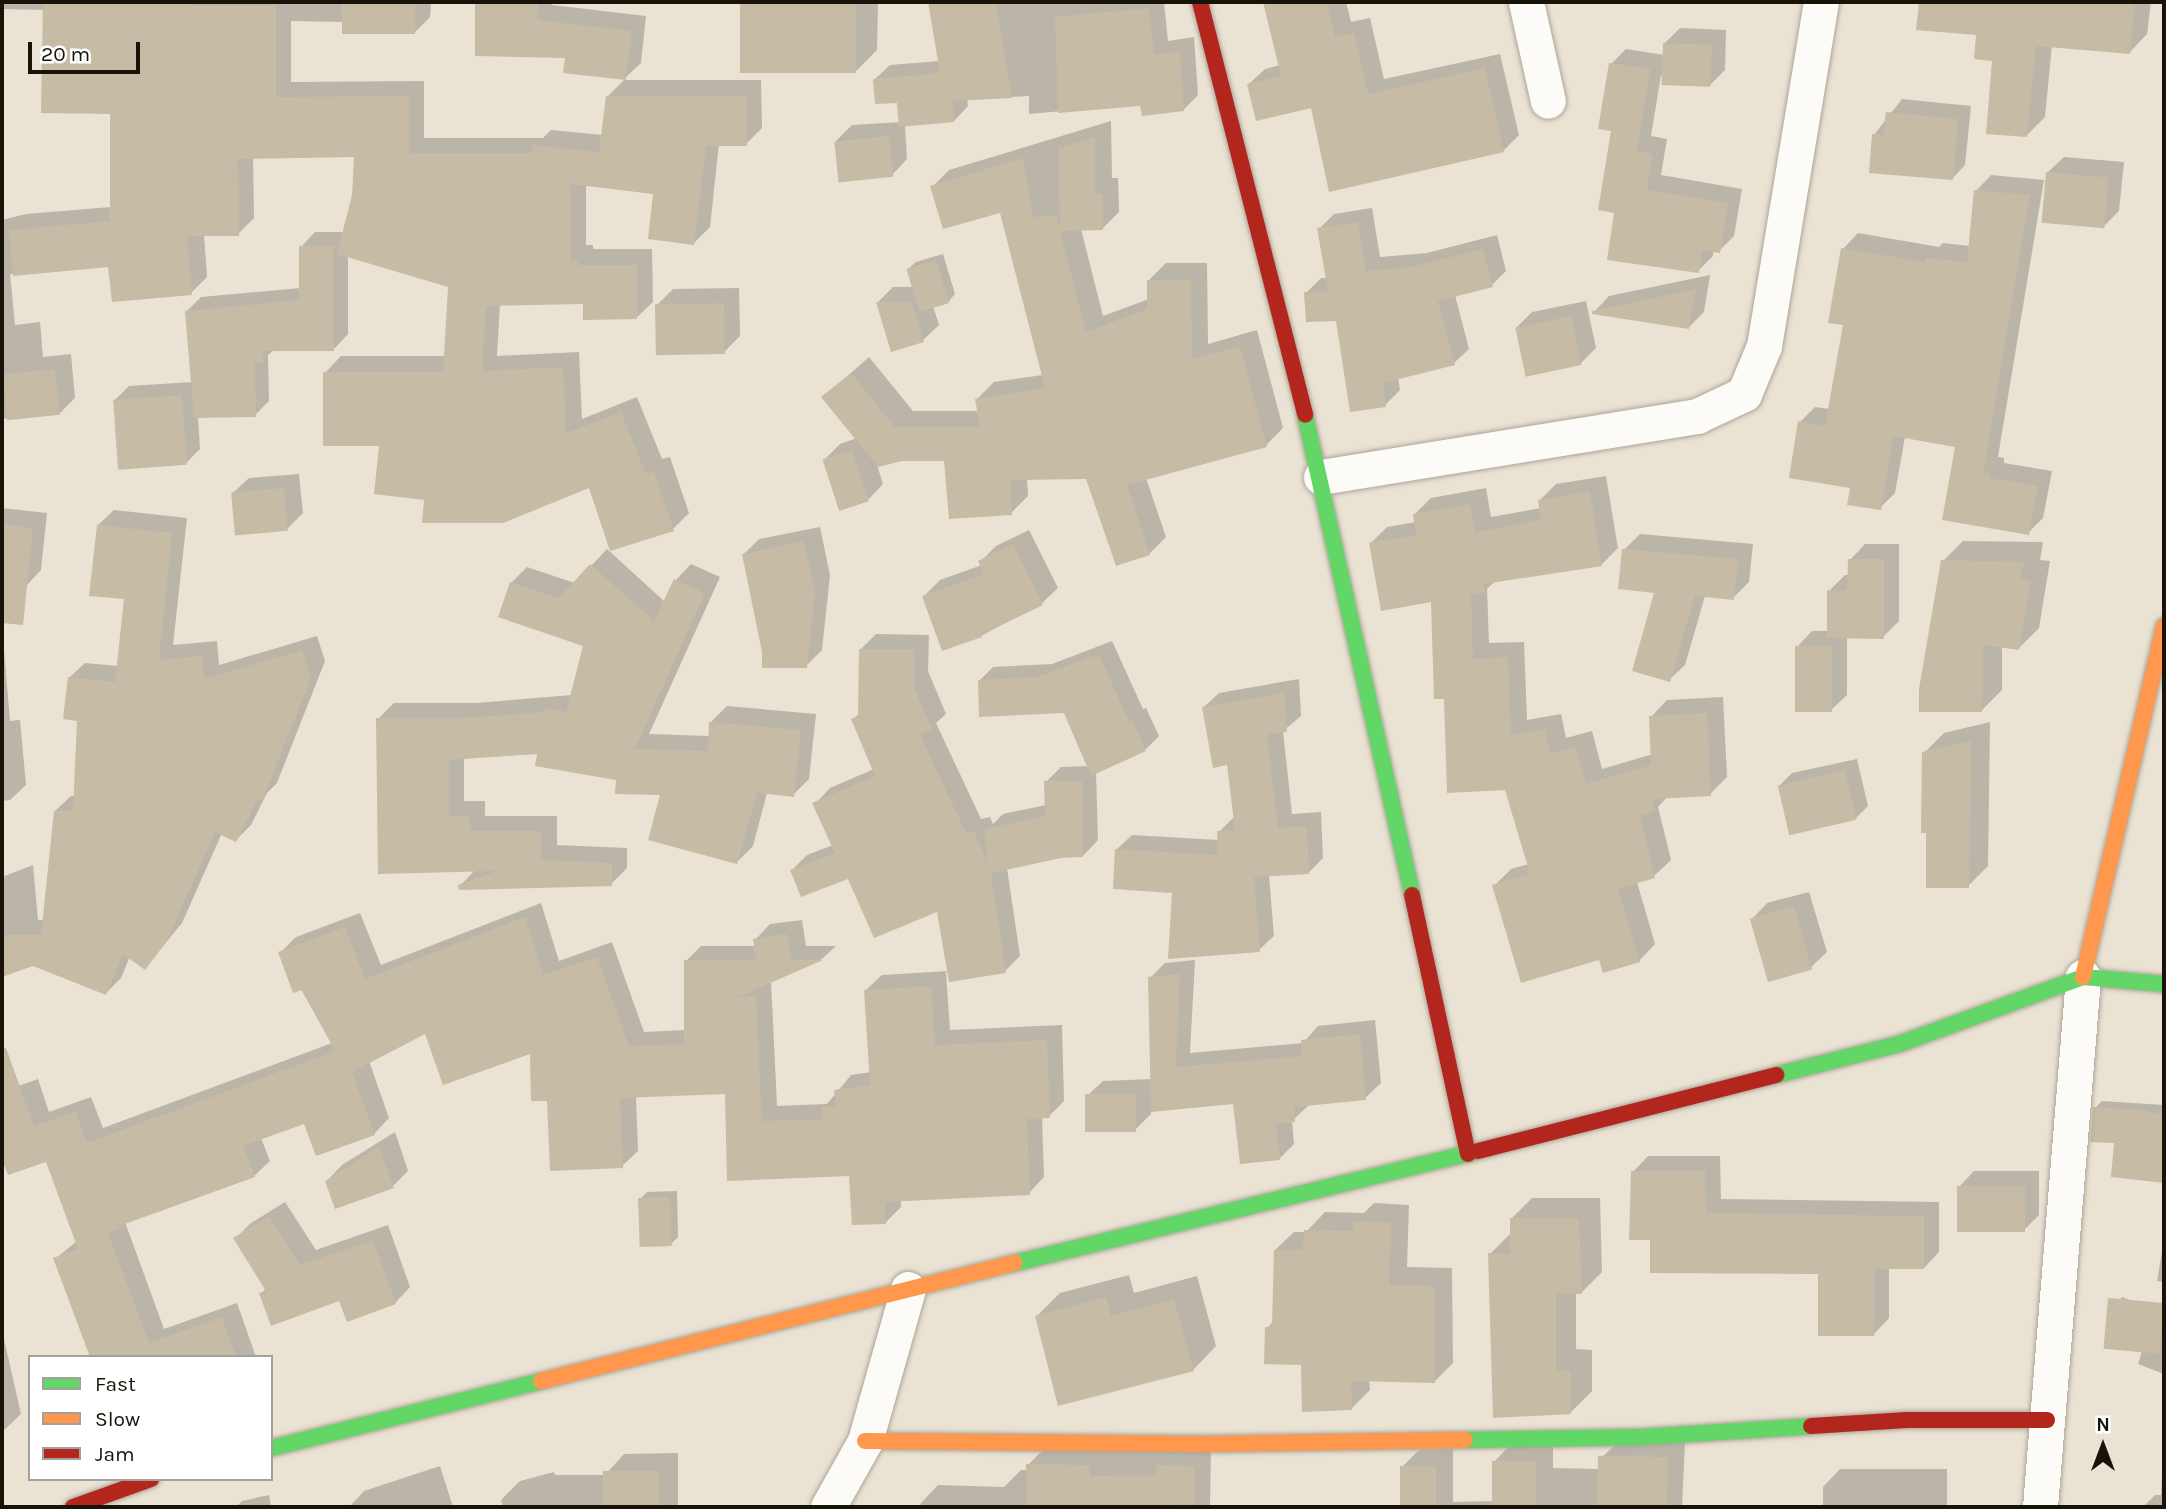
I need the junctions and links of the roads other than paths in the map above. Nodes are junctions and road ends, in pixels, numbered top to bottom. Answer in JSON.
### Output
{"nodes":[{"id":1,"x":1200,"y":2,"type":"edge"},
{"id":2,"x":1526,"y":2,"type":"edge"},
{"id":3,"x":1821,"y":2,"type":"edge"},
{"id":4,"x":1548,"y":101,"type":"dead end"},
{"id":5,"x":1321,"y":477,"type":"junction"},
{"id":6,"x":2164,"y":626,"type":"edge"},
{"id":7,"x":2083,"y":977,"type":"junction"},
{"id":8,"x":2164,"y":984,"type":"edge"},
{"id":9,"x":1468,"y":1154,"type":"junction"},
{"id":10,"x":908,"y":1289,"type":"junction"},
{"id":11,"x":2047,"y":1420,"type":"junction"},
{"id":12,"x":865,"y":1441,"type":"junction"},
{"id":13,"x":273,"y":1448,"type":"edge"},
{"id":14,"x":144,"y":1481,"type":"edge"},
{"id":15,"x":73,"y":1507,"type":"edge"},
{"id":16,"x":828,"y":1507,"type":"edge"},
{"id":17,"x":2040,"y":1507,"type":"edge"}],
"edges":[{"from":1,"to":5,"type":"street"},
{"from":2,"to":4,"type":"street"},
{"from":3,"to":5,"type":"street"},
{"from":5,"to":9,"type":"street"},
{"from":6,"to":7,"type":"street"},
{"from":7,"to":8,"type":"street"},
{"from":7,"to":9,"type":"street"},
{"from":7,"to":11,"type":"street"},
{"from":9,"to":10,"type":"street"},
{"from":10,"to":12,"type":"street"},
{"from":10,"to":13,"type":"street"},
{"from":11,"to":12,"type":"street"},
{"from":11,"to":17,"type":"street"},
{"from":12,"to":16,"type":"street"},
{"from":14,"to":15,"type":"street"}]}
